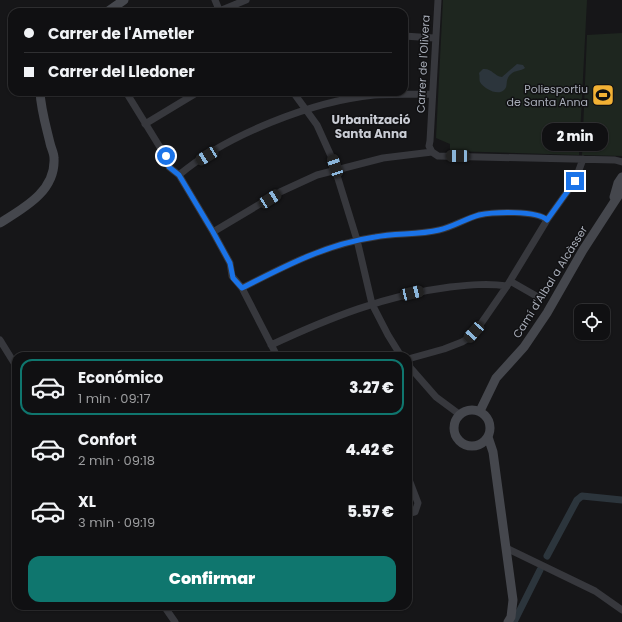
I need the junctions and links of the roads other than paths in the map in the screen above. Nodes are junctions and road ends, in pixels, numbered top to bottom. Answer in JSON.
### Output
{"nodes":[{"id":1,"x":124,"y":0,"type":"edge"},
{"id":2,"x":246,"y":0,"type":"edge"},
{"id":3,"x":438,"y":0,"type":"edge"},
{"id":4,"x":113,"y":8,"type":"edge"},
{"id":5,"x":228,"y":8,"type":"edge"},
{"id":6,"x":408,"y":36,"type":"edge"},
{"id":7,"x":434,"y":38,"type":"junction"},
{"id":8,"x":408,"y":94,"type":"edge"},
{"id":9,"x":432,"y":94,"type":"junction"},
{"id":10,"x":40,"y":96,"type":"edge"},
{"id":11,"x":128,"y":96,"type":"edge"},
{"id":12,"x":191,"y":96,"type":"edge"},
{"id":13,"x":297,"y":96,"type":"edge"},
{"id":14,"x":368,"y":96,"type":"edge"},
{"id":15,"x":307,"y":110,"type":"junction"},
{"id":16,"x":145,"y":124,"type":"junction"},
{"id":17,"x":432,"y":152,"type":"junction"},
{"id":18,"x":583,"y":159,"type":"junction"},
{"id":19,"x":622,"y":162,"type":"edge"},
{"id":20,"x":336,"y":170,"type":"junction"},
{"id":21,"x":179,"y":175,"type":"junction"},
{"id":22,"x":622,"y":177,"type":"edge"},
{"id":23,"x":622,"y":190,"type":"edge"},
{"id":24,"x":612,"y":204,"type":"junction"},
{"id":25,"x":547,"y":220,"type":"junction"},
{"id":26,"x":0,"y":223,"type":"edge"},
{"id":27,"x":213,"y":232,"type":"junction"},
{"id":28,"x":357,"y":240,"type":"junction"},
{"id":29,"x":509,"y":284,"type":"junction"},
{"id":30,"x":242,"y":288,"type":"junction"},
{"id":31,"x":538,"y":297,"type":"dead end"},
{"id":32,"x":372,"y":304,"type":"junction"},
{"id":33,"x":0,"y":341,"type":"edge"},
{"id":34,"x":271,"y":345,"type":"junction"},
{"id":35,"x":275,"y":352,"type":"edge"},
{"id":36,"x":399,"y":352,"type":"edge"},
{"id":37,"x":412,"y":358,"type":"edge"},
{"id":38,"x":12,"y":360,"type":"edge"},
{"id":39,"x":412,"y":370,"type":"edge"},
{"id":40,"x":480,"y":411,"type":"junction"},
{"id":41,"x":458,"y":414,"type":"junction"},
{"id":42,"x":488,"y":437,"type":"junction"},
{"id":43,"x":477,"y":445,"type":"junction"},
{"id":44,"x":495,"y":464,"type":"junction"},
{"id":45,"x":412,"y":486,"type":"edge"},
{"id":46,"x":412,"y":513,"type":"edge"},
{"id":47,"x":506,"y":548,"type":"junction"},
{"id":48,"x":167,"y":610,"type":"edge"},
{"id":49,"x":622,"y":610,"type":"edge"},
{"id":50,"x":175,"y":622,"type":"edge"},
{"id":51,"x":508,"y":622,"type":"edge"}],
"edges":[{"from":1,"to":4,"type":"street"},
{"from":2,"to":5,"type":"street"},
{"from":3,"to":7,"type":"street","name":"Carrer de l'Olivera"},
{"from":6,"to":7,"type":"street"},
{"from":7,"to":9,"type":"street","name":"Carrer de l'Olivera"},
{"from":8,"to":9,"type":"street"},
{"from":9,"to":17,"type":"street","name":"Carrer de l'Olivera"},
{"from":10,"to":26,"type":"street"},
{"from":11,"to":16,"type":"street"},
{"from":12,"to":16,"type":"street"},
{"from":13,"to":15,"type":"street"},
{"from":14,"to":15,"type":"street"},
{"from":15,"to":20,"type":"street"},
{"from":15,"to":21,"type":"street"},
{"from":16,"to":21,"type":"street"},
{"from":17,"to":18,"type":"street"},
{"from":17,"to":20,"type":"street"},
{"from":18,"to":19,"type":"street"},
{"from":18,"to":25,"type":"street"},
{"from":20,"to":27,"type":"street"},
{"from":20,"to":28,"type":"street"},
{"from":21,"to":27,"type":"street"},
{"from":22,"to":24,"type":"street","name":"Camí d'Albal a Alcàsser"},
{"from":23,"to":24,"type":"street","name":"Camí d'Albal a Alcàsser"},
{"from":24,"to":40,"type":"street","name":"Camí d'Albal a Alcàsser"},
{"from":25,"to":28,"type":"street"},
{"from":25,"to":29,"type":"street"},
{"from":27,"to":30,"type":"street"},
{"from":28,"to":30,"type":"street"},
{"from":28,"to":32,"type":"street"},
{"from":29,"to":31,"type":"street"},
{"from":29,"to":32,"type":"street"},
{"from":29,"to":37,"type":"street"},
{"from":30,"to":34,"type":"street"},
{"from":32,"to":34,"type":"street"},
{"from":32,"to":36,"type":"street"},
{"from":33,"to":38,"type":"street"},
{"from":34,"to":35,"type":"street"},
{"from":39,"to":41,"type":"street"},
{"from":40,"to":41,"type":"street"},
{"from":40,"to":42,"type":"street"},
{"from":41,"to":43,"type":"street"},
{"from":42,"to":43,"type":"street"},
{"from":42,"to":44,"type":"street"},
{"from":43,"to":44,"type":"street"},
{"from":44,"to":47,"type":"street"},
{"from":45,"to":46,"type":"street"},
{"from":47,"to":49,"type":"street"},
{"from":47,"to":51,"type":"street"},
{"from":48,"to":50,"type":"street"}]}
